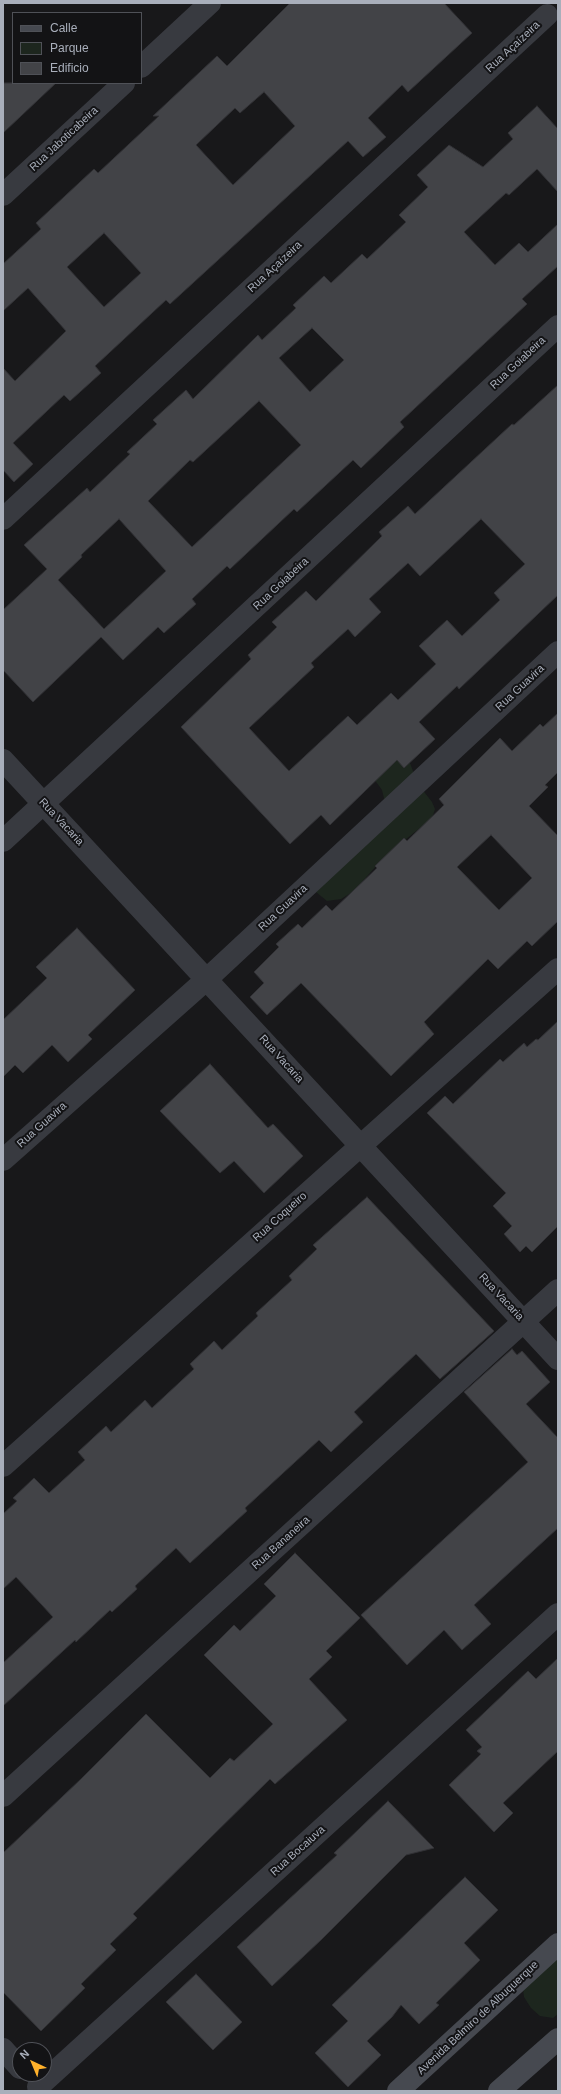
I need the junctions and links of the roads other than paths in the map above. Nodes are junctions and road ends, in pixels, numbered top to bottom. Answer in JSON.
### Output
{"nodes":[{"id":1,"x":210,"y":3,"type":"edge"},
{"id":2,"x":548,"y":15,"type":"edge"},
{"id":3,"x":142,"y":66,"type":"edge"},
{"id":4,"x":123,"y":84,"type":"edge"},
{"id":5,"x":3,"y":195,"type":"edge"},
{"id":6,"x":558,"y":326,"type":"edge"},
{"id":7,"x":3,"y":519,"type":"edge"},
{"id":8,"x":558,"y":652,"type":"edge"},
{"id":9,"x":3,"y":760,"type":"edge"},
{"id":10,"x":44,"y":804,"type":"junction"},
{"id":11,"x":3,"y":841,"type":"edge"},
{"id":12,"x":558,"y":969,"type":"edge"},
{"id":13,"x":207,"y":979,"type":"junction"},
{"id":14,"x":360,"y":1146,"type":"junction"},
{"id":15,"x":3,"y":1160,"type":"edge"},
{"id":16,"x":558,"y":1290,"type":"edge"},
{"id":17,"x":523,"y":1322,"type":"junction"},
{"id":18,"x":558,"y":1359,"type":"edge"},
{"id":19,"x":3,"y":1466,"type":"edge"},
{"id":20,"x":558,"y":1614,"type":"edge"},
{"id":21,"x":3,"y":1796,"type":"edge"},
{"id":22,"x":558,"y":1944,"type":"edge"},
{"id":23,"x":558,"y":2039,"type":"edge"},
{"id":24,"x":3,"y":2049,"type":"edge"},
{"id":25,"x":12,"y":2059,"type":"edge"},
{"id":26,"x":35,"y":2084,"type":"edge"},
{"id":27,"x":398,"y":2091,"type":"edge"},
{"id":28,"x":499,"y":2091,"type":"edge"}],
"edges":[{"from":1,"to":3,"type":"street"},
{"from":2,"to":7,"type":"street","name":"Rua Açaízeira"},
{"from":4,"to":5,"type":"street","name":"Rua Jaboticabeira"},
{"from":6,"to":10,"type":"street","name":"Rua Goiabeira"},
{"from":8,"to":13,"type":"street","name":"Rua Guavira"},
{"from":9,"to":10,"type":"street","name":"Rua Vacaria"},
{"from":10,"to":11,"type":"street","name":"Rua Goiabeira"},
{"from":10,"to":13,"type":"street","name":"Rua Vacaria"},
{"from":12,"to":14,"type":"street","name":"Rua Coqueiro"},
{"from":13,"to":14,"type":"street","name":"Rua Vacaria"},
{"from":13,"to":15,"type":"street","name":"Rua Guavira"},
{"from":14,"to":17,"type":"street","name":"Rua Vacaria"},
{"from":14,"to":19,"type":"street","name":"Rua Coqueiro"},
{"from":16,"to":17,"type":"street","name":"Rua Bananeira"},
{"from":17,"to":18,"type":"street","name":"Rua Vacaria"},
{"from":17,"to":21,"type":"street","name":"Rua Bananeira"},
{"from":20,"to":26,"type":"street","name":"Rua Bocaiuva"},
{"from":22,"to":27,"type":"main road","name":"Avenida Belmiro de Albuquerque"},
{"from":23,"to":28,"type":"main road"},
{"from":24,"to":25,"type":"street"}]}
